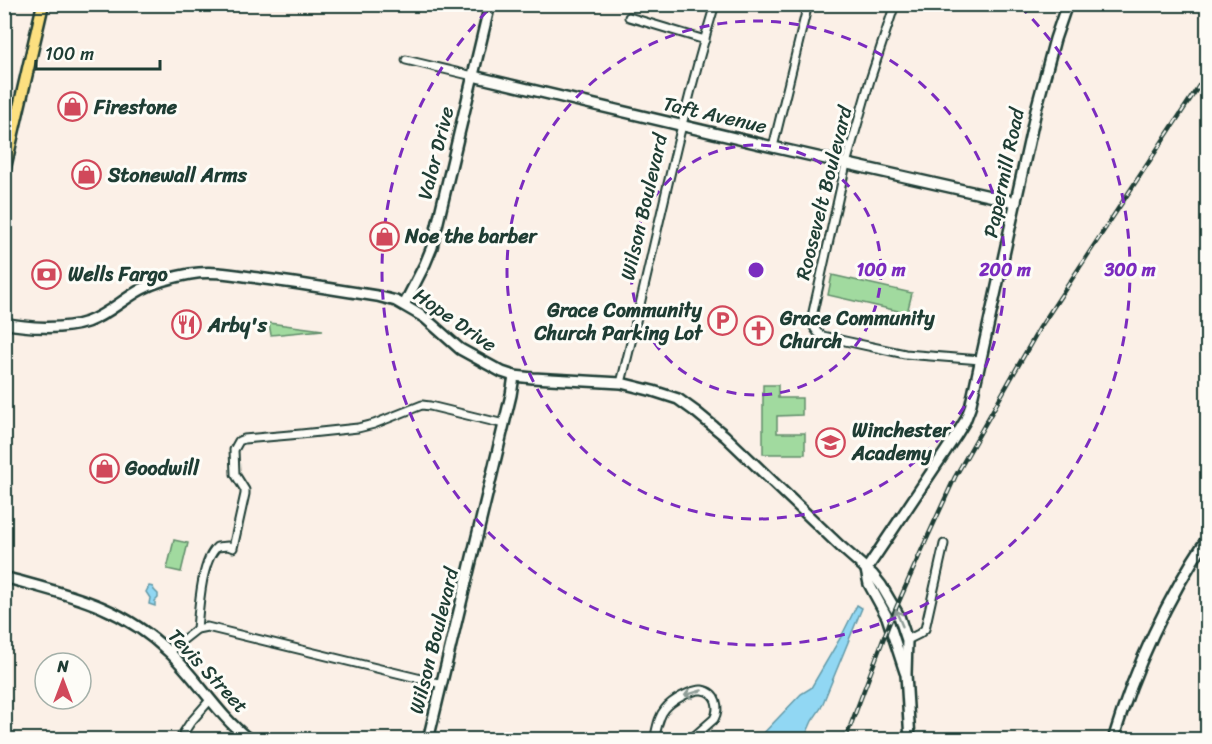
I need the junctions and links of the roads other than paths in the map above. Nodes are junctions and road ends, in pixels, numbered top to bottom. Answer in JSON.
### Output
{"nodes":[{"id":1,"x":43,"y":4,"type":"edge"},
{"id":2,"x":490,"y":4,"type":"edge"},
{"id":3,"x":716,"y":4,"type":"edge"},
{"id":4,"x":808,"y":4,"type":"edge"},
{"id":5,"x":895,"y":4,"type":"edge"},
{"id":6,"x":1067,"y":4,"type":"edge"},
{"id":7,"x":629,"y":17,"type":"dead end"},
{"id":8,"x":705,"y":40,"type":"junction"},
{"id":9,"x":406,"y":60,"type":"dead end"},
{"id":10,"x":473,"y":76,"type":"junction"},
{"id":11,"x":681,"y":126,"type":"junction"},
{"id":12,"x":774,"y":147,"type":"junction"},
{"id":13,"x":846,"y":164,"type":"junction"},
{"id":14,"x":4,"y":172,"type":"edge"},
{"id":15,"x":1016,"y":202,"type":"junction"},
{"id":16,"x":404,"y":305,"type":"junction"},
{"id":17,"x":4,"y":323,"type":"edge"},
{"id":18,"x":981,"y":360,"type":"junction"},
{"id":19,"x":514,"y":376,"type":"junction"},
{"id":20,"x":621,"y":383,"type":"junction"},
{"id":21,"x":504,"y":424,"type":"junction"},
{"id":22,"x":1208,"y":537,"type":"edge"},
{"id":23,"x":944,"y":544,"type":"dead end"},
{"id":24,"x":866,"y":570,"type":"junction"},
{"id":25,"x":4,"y":577,"type":"edge"},
{"id":26,"x":197,"y":629,"type":"junction"},
{"id":27,"x":907,"y":640,"type":"junction"},
{"id":28,"x":169,"y":651,"type":"junction"},
{"id":29,"x":906,"y":674,"type":"junction"},
{"id":30,"x":442,"y":684,"type":"junction"},
{"id":31,"x":210,"y":700,"type":"junction"},
{"id":32,"x":179,"y":740,"type":"edge"},
{"id":33,"x":250,"y":740,"type":"edge"},
{"id":34,"x":428,"y":740,"type":"edge"},
{"id":35,"x":654,"y":740,"type":"edge"},
{"id":36,"x":690,"y":740,"type":"edge"},
{"id":37,"x":910,"y":740,"type":"edge"},
{"id":38,"x":1113,"y":740,"type":"edge"}],
"edges":[{"from":1,"to":14,"type":"main road"},
{"from":2,"to":10,"type":"street","name":"Valor Drive"},
{"from":3,"to":8,"type":"street","name":"Wilson Boulevard"},
{"from":4,"to":12,"type":"street"},
{"from":5,"to":13,"type":"street","name":"Roosevelt Boulevard"},
{"from":6,"to":15,"type":"street","name":"Papermill Road"},
{"from":7,"to":8,"type":"street"},
{"from":8,"to":11,"type":"street","name":"Wilson Boulevard"},
{"from":9,"to":10,"type":"street","name":"Taft Avenue"},
{"from":10,"to":11,"type":"street","name":"Taft Avenue"},
{"from":10,"to":16,"type":"street","name":"Valor Drive"},
{"from":11,"to":12,"type":"street","name":"Taft Avenue"},
{"from":11,"to":20,"type":"street","name":"Wilson Boulevard"},
{"from":12,"to":13,"type":"street","name":"Taft Avenue"},
{"from":13,"to":15,"type":"street","name":"Taft Avenue"},
{"from":13,"to":18,"type":"street","name":"Roosevelt Boulevard"},
{"from":15,"to":18,"type":"street","name":"Papermill Road"},
{"from":16,"to":17,"type":"street","name":"Hope Drive"},
{"from":16,"to":19,"type":"street","name":"Hope Drive"},
{"from":18,"to":24,"type":"street","name":"Papermill Road"},
{"from":19,"to":20,"type":"street","name":"Hope Drive"},
{"from":19,"to":21,"type":"street","name":"Wilson Boulevard"},
{"from":20,"to":24,"type":"street","name":"Hope Drive"},
{"from":21,"to":26,"type":"street"},
{"from":21,"to":30,"type":"street","name":"Wilson Boulevard"},
{"from":22,"to":38,"type":"street"},
{"from":23,"to":27,"type":"street"},
{"from":27,"to":24,"type":"street","one_way":true},
{"from":24,"to":29,"type":"street"},
{"from":25,"to":28,"type":"street","name":"Tevis Street"},
{"from":26,"to":28,"type":"street"},
{"from":26,"to":30,"type":"street"},
{"from":27,"to":29,"type":"street"},
{"from":28,"to":31,"type":"street","name":"Tevis Street"},
{"from":29,"to":37,"type":"street"},
{"from":30,"to":34,"type":"street","name":"Wilson Boulevard"},
{"from":31,"to":32,"type":"street"},
{"from":31,"to":33,"type":"street","name":"Tevis Street"},
{"from":36,"to":35,"type":"street","one_way":true}]}
